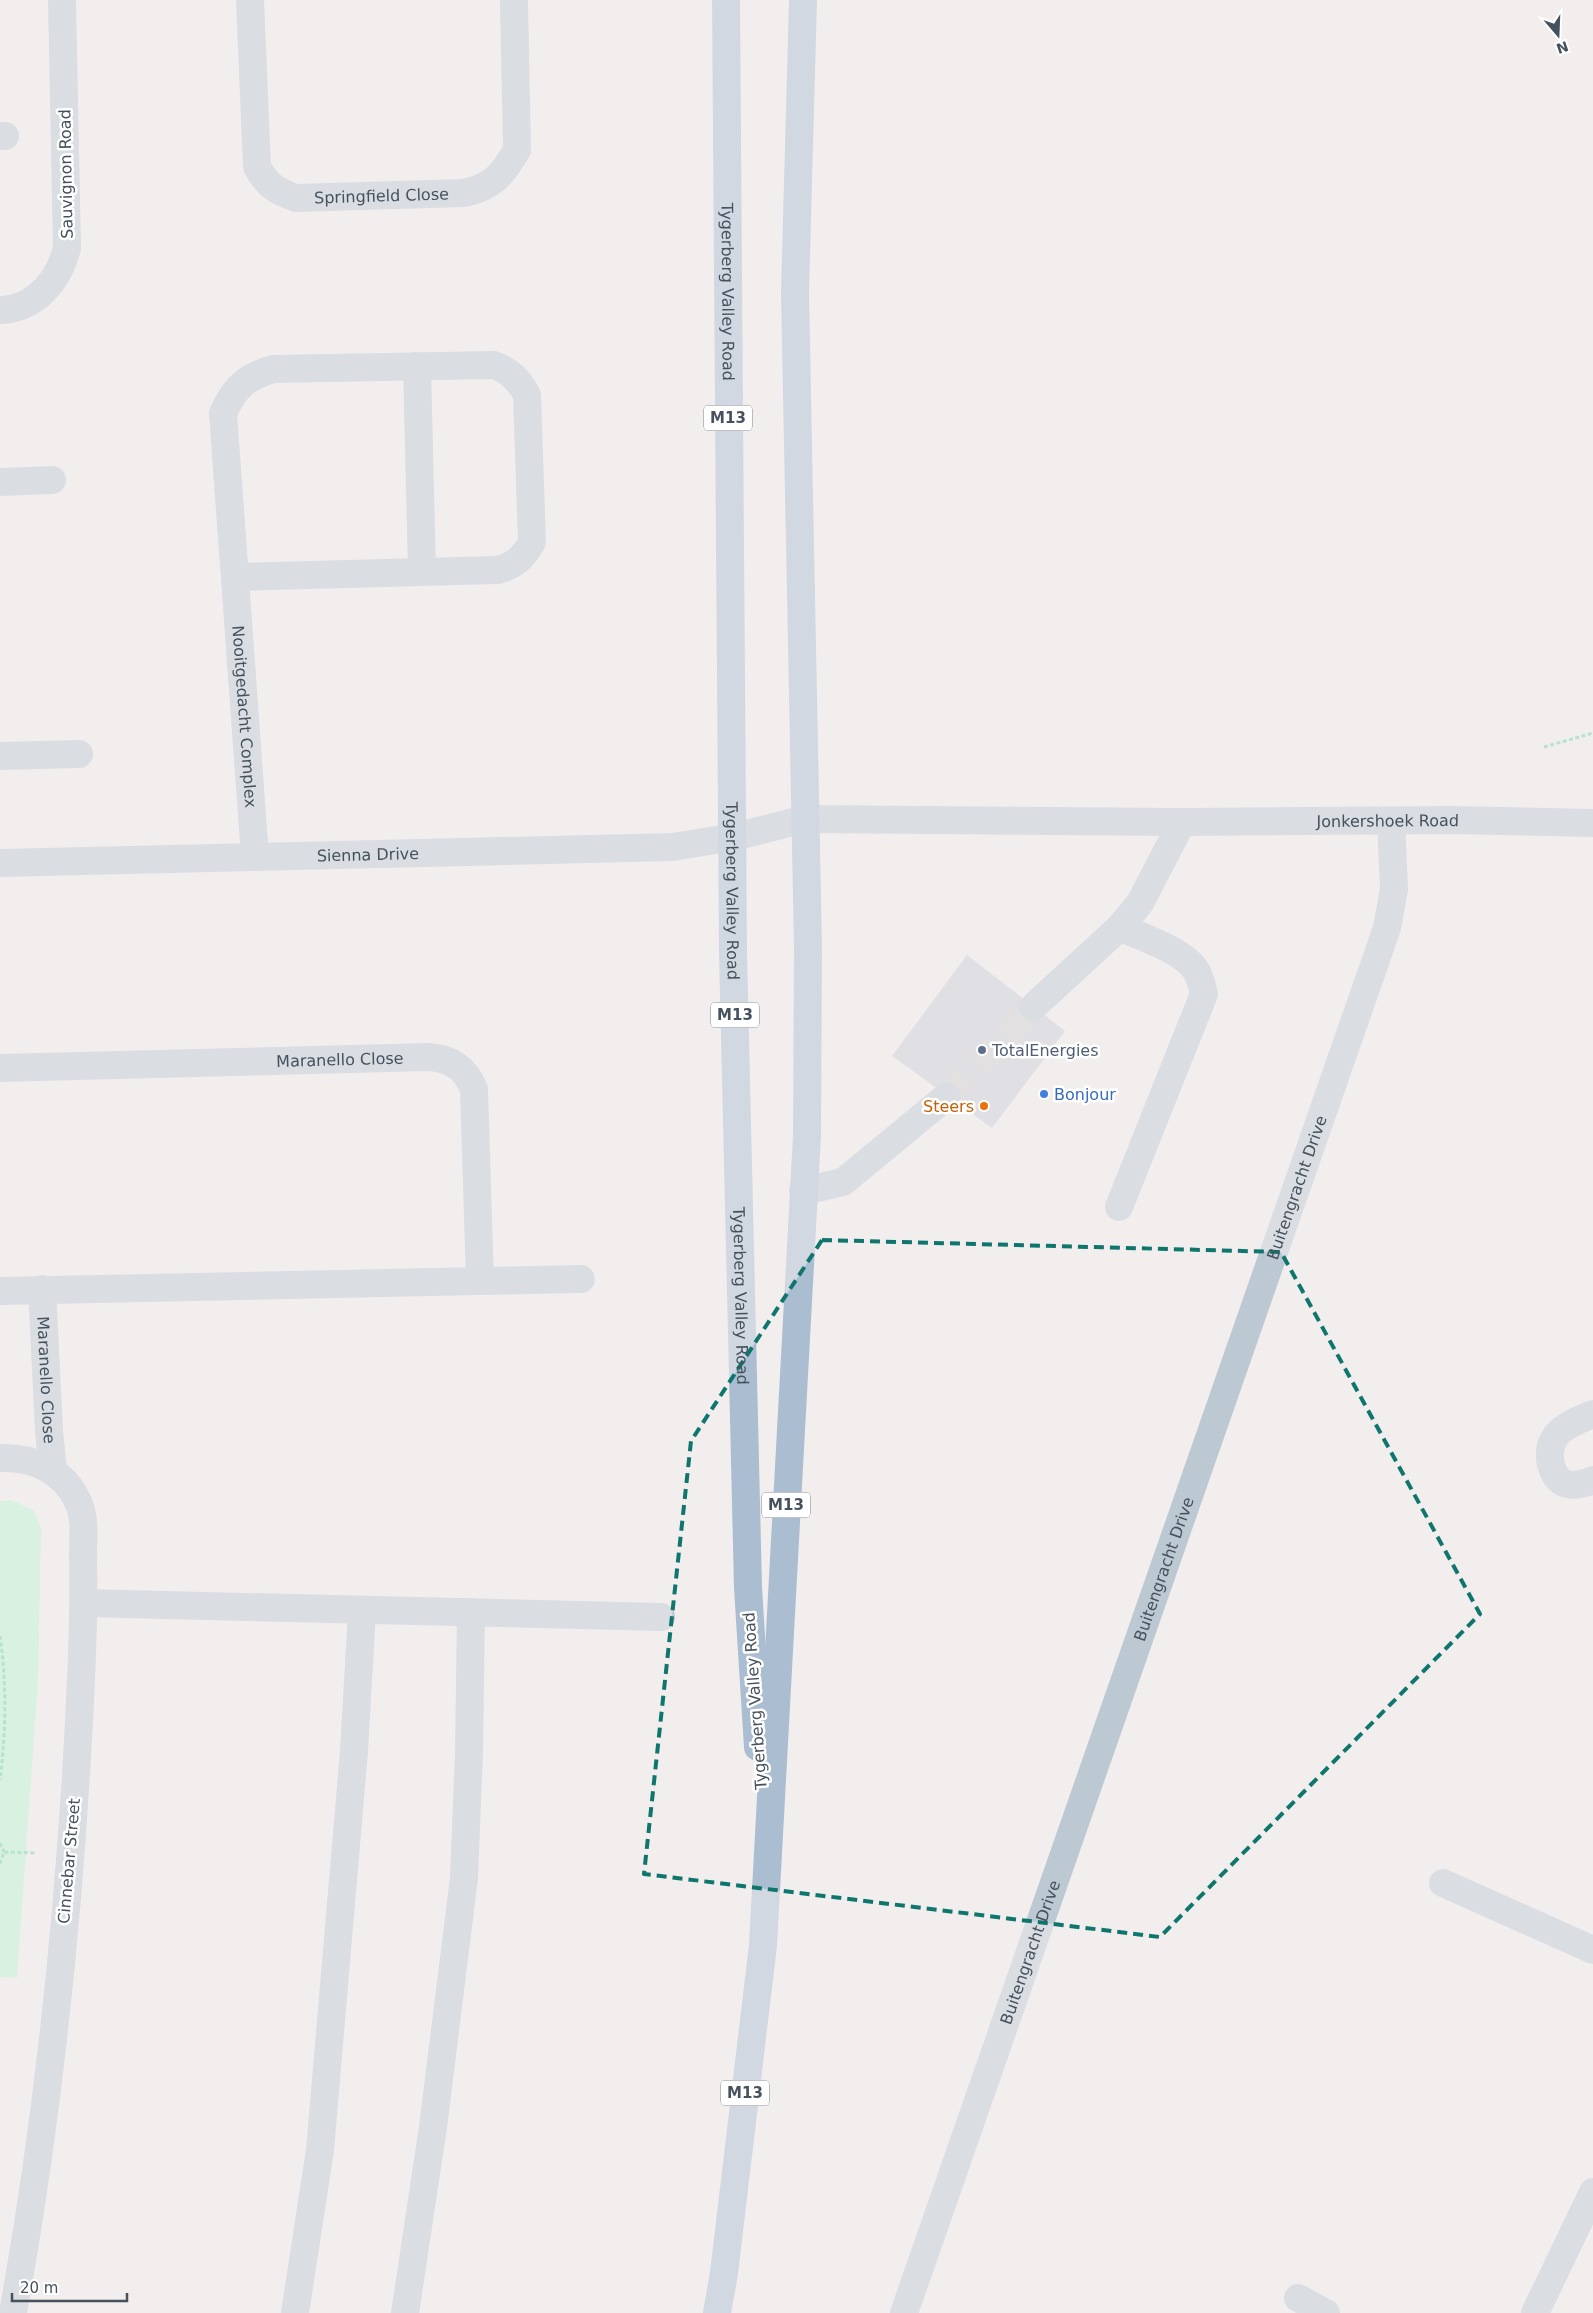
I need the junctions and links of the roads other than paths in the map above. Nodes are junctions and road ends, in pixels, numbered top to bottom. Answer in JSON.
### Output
{"nodes":[{"id":1,"x":62,"y":0,"type":"edge"},
{"id":2,"x":250,"y":0,"type":"edge"},
{"id":3,"x":514,"y":0,"type":"edge"},
{"id":4,"x":726,"y":0,"type":"edge"},
{"id":5,"x":803,"y":0,"type":"edge"},
{"id":6,"x":0,"y":310,"type":"edge"},
{"id":7,"x":417,"y":366,"type":"junction"},
{"id":8,"x":52,"y":480,"type":"dead end"},
{"id":9,"x":0,"y":482,"type":"edge"},
{"id":10,"x":422,"y":572,"type":"junction"},
{"id":11,"x":235,"y":577,"type":"junction"},
{"id":12,"x":79,"y":754,"type":"dead end"},
{"id":13,"x":0,"y":756,"type":"edge"},
{"id":14,"x":805,"y":819,"type":"junction"},
{"id":15,"x":1391,"y":821,"type":"junction"},
{"id":16,"x":1182,"y":822,"type":"junction"},
{"id":17,"x":1593,"y":823,"type":"edge"},
{"id":18,"x":734,"y":837,"type":"junction"},
{"id":19,"x":255,"y":857,"type":"junction"},
{"id":20,"x":0,"y":863,"type":"edge"},
{"id":21,"x":1120,"y":927,"type":"junction"},
{"id":22,"x":1033,"y":1006,"type":"tunnel mouth"},
{"id":23,"x":0,"y":1068,"type":"edge"},
{"id":24,"x":947,"y":1096,"type":"tunnel mouth"},
{"id":25,"x":803,"y":1191,"type":"junction"},
{"id":26,"x":1119,"y":1207,"type":"dead end"},
{"id":27,"x":581,"y":1279,"type":"dead end"},
{"id":28,"x":480,"y":1280,"type":"junction"},
{"id":29,"x":42,"y":1290,"type":"junction"},
{"id":30,"x":0,"y":1291,"type":"edge"},
{"id":31,"x":1593,"y":1414,"type":"edge"},
{"id":32,"x":0,"y":1458,"type":"edge"},
{"id":33,"x":53,"y":1471,"type":"junction"},
{"id":34,"x":1593,"y":1480,"type":"edge"},
{"id":35,"x":84,"y":1603,"type":"junction"},
{"id":36,"x":362,"y":1610,"type":"junction"},
{"id":37,"x":471,"y":1612,"type":"junction"},
{"id":38,"x":661,"y":1617,"type":"dead end"},
{"id":39,"x":766,"y":1873,"type":"junction"},
{"id":40,"x":1443,"y":1883,"type":"dead end"},
{"id":41,"x":1593,"y":1950,"type":"edge"},
{"id":42,"x":1593,"y":2192,"type":"edge"},
{"id":43,"x":1298,"y":2298,"type":"dead end"},
{"id":44,"x":12,"y":2313,"type":"edge"},
{"id":45,"x":295,"y":2313,"type":"edge"},
{"id":46,"x":405,"y":2313,"type":"edge"},
{"id":47,"x":717,"y":2313,"type":"edge"},
{"id":48,"x":904,"y":2313,"type":"edge"},
{"id":49,"x":1326,"y":2313,"type":"edge"},
{"id":50,"x":1535,"y":2313,"type":"edge"}],
"edges":[{"from":1,"to":6,"type":"street","name":"Sauvignon Road"},
{"from":2,"to":3,"type":"street","name":"Springfield Close"},
{"from":4,"to":18,"type":"main road","name":"Tygerberg Valley Road","number":"M13"},
{"from":5,"to":14,"type":"main road","name":"Tygerberg Valley Road","number":"M13"},
{"from":7,"to":10,"type":"street"},
{"from":7,"to":10,"type":"street","name":"Nooitgedacht Complex"},
{"from":7,"to":11,"type":"street","name":"Nooitgedacht Complex"},
{"from":8,"to":9,"type":"street"},
{"from":10,"to":11,"type":"street","name":"Nooitgedacht Complex"},
{"from":11,"to":19,"type":"street","name":"Nooitgedacht Complex"},
{"from":12,"to":13,"type":"street"},
{"from":14,"to":16,"type":"street"},
{"from":14,"to":18,"type":"street","name":"Sienna Drive"},
{"from":14,"to":25,"type":"main road","name":"Tygerberg Valley Road","number":"M13"},
{"from":15,"to":16,"type":"street","name":"Jonkershoek Road"},
{"from":15,"to":17,"type":"street","name":"Jonkershoek Road"},
{"from":15,"to":48,"type":"street","name":"Buitengracht Drive"},
{"from":16,"to":21,"type":"street"},
{"from":18,"to":19,"type":"street","name":"Sienna Drive"},
{"from":18,"to":39,"type":"main road","name":"Tygerberg Valley Road","number":"M13"},
{"from":19,"to":20,"type":"street","name":"Sienna Drive"},
{"from":21,"to":22,"type":"street"},
{"from":21,"to":26,"type":"street"},
{"from":23,"to":28,"type":"street","name":"Maranello Close"},
{"from":24,"to":25,"type":"street"},
{"from":25,"to":39,"type":"main road","name":"Tygerberg Valley Road","number":"M13"},
{"from":27,"to":28,"type":"street"},
{"from":28,"to":29,"type":"street"},
{"from":29,"to":30,"type":"street"},
{"from":29,"to":33,"type":"street","name":"Maranello Close"},
{"from":31,"to":34,"type":"street"},
{"from":32,"to":33,"type":"street","name":"Cinnebar Street"},
{"from":33,"to":35,"type":"street","name":"Cinnebar Street"},
{"from":35,"to":36,"type":"street"},
{"from":35,"to":44,"type":"street","name":"Cinnebar Street"},
{"from":36,"to":37,"type":"street"},
{"from":36,"to":45,"type":"street"},
{"from":37,"to":38,"type":"street"},
{"from":37,"to":46,"type":"street"},
{"from":39,"to":47,"type":"main road","name":"Tygerberg Valley Road","number":"M13"},
{"from":40,"to":41,"type":"street"},
{"from":42,"to":50,"type":"street"},
{"from":43,"to":49,"type":"street"}]}
